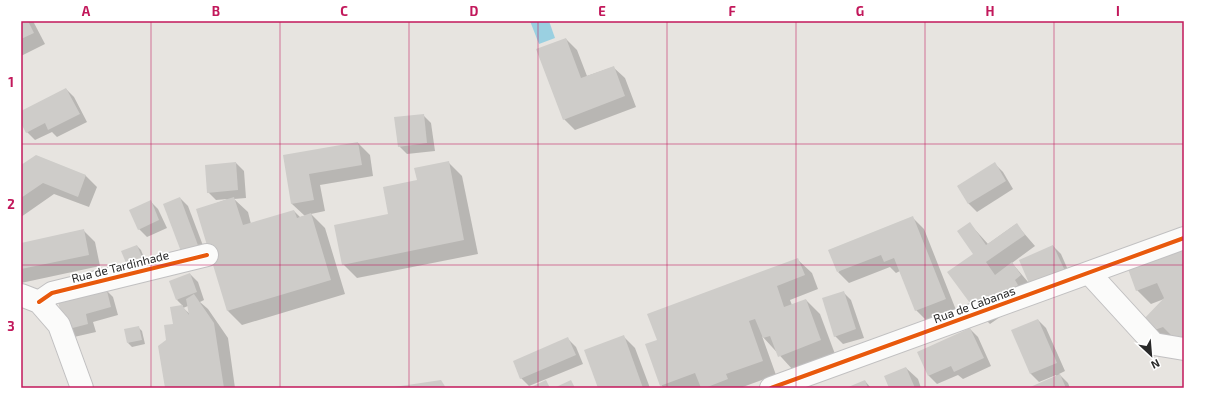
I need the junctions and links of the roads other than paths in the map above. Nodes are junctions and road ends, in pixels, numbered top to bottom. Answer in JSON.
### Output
{"nodes":[{"id":1,"x":1184,"y":238,"type":"edge"},
{"id":2,"x":207,"y":255,"type":"dead end"},
{"id":3,"x":1090,"y":274,"type":"junction"},
{"id":4,"x":30,"y":298,"type":"edge"},
{"id":5,"x":1184,"y":349,"type":"edge"},
{"id":6,"x":82,"y":388,"type":"edge"},
{"id":7,"x":771,"y":388,"type":"edge"}],
"edges":[{"from":1,"to":3,"type":"street","name":"Rua de Cabanas"},
{"from":2,"to":4,"type":"street","name":"Rua de Tardinhade"},
{"from":3,"to":5,"type":"street"},
{"from":3,"to":7,"type":"street","name":"Rua de Cabanas"},
{"from":4,"to":6,"type":"street","name":"Rua de Tardinhade"}]}
